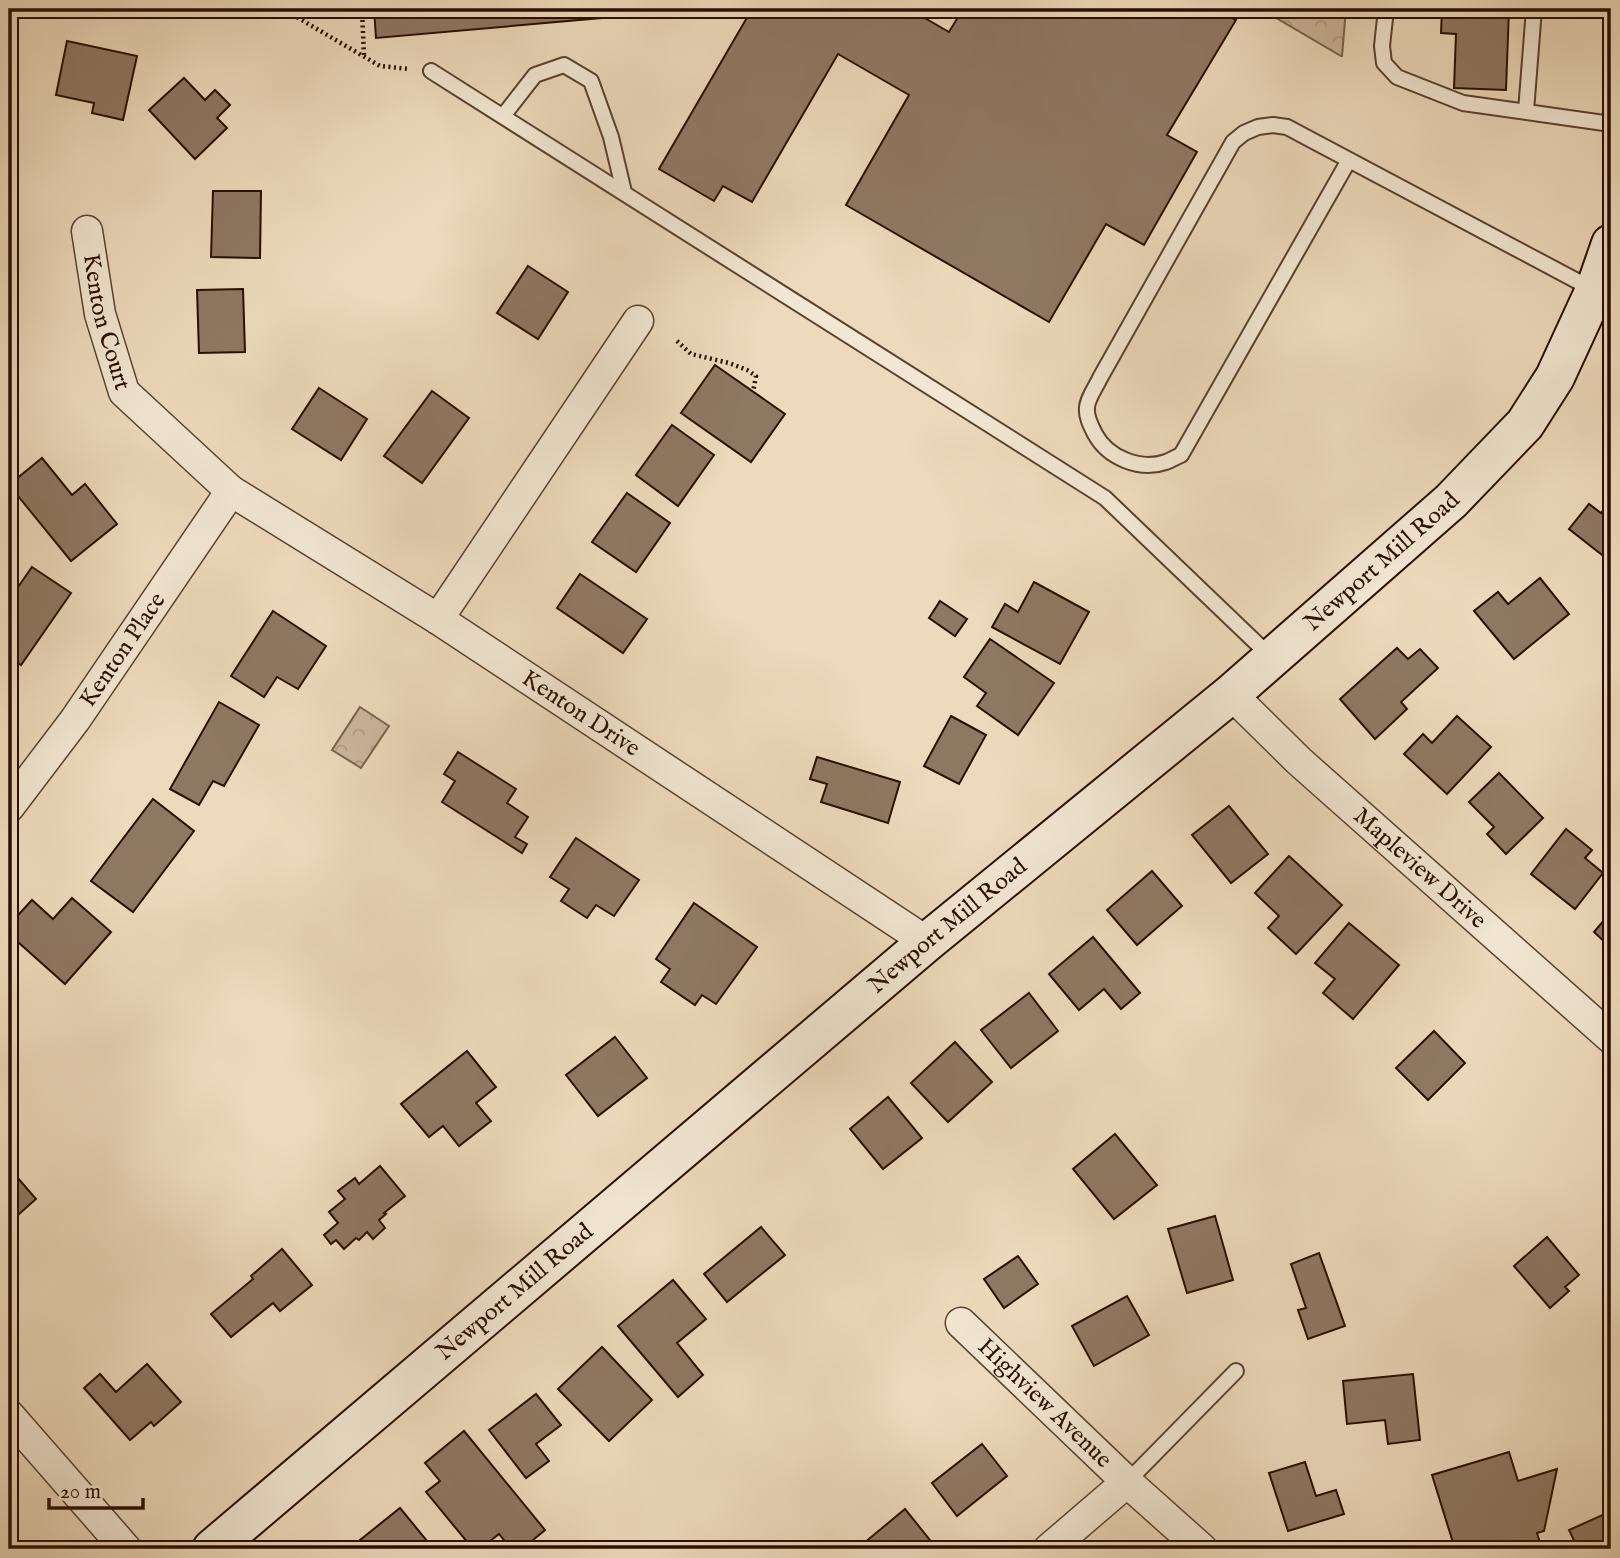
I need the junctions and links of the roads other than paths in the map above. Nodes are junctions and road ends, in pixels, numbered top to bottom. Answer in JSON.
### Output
{"nodes":[{"id":1,"x":1386,"y":9,"type":"edge"},
{"id":2,"x":1534,"y":9,"type":"edge"},
{"id":3,"x":431,"y":71,"type":"road end"},
{"id":4,"x":1526,"y":111,"type":"junction"},
{"id":5,"x":503,"y":116,"type":"junction"},
{"id":6,"x":1611,"y":124,"type":"edge"},
{"id":7,"x":1349,"y":160,"type":"junction"},
{"id":8,"x":624,"y":192,"type":"junction"},
{"id":9,"x":87,"y":231,"type":"dead end"},
{"id":10,"x":1611,"y":244,"type":"edge"},
{"id":11,"x":1595,"y":290,"type":"junction"},
{"id":12,"x":638,"y":321,"type":"dead end"},
{"id":13,"x":232,"y":491,"type":"junction"},
{"id":14,"x":438,"y":619,"type":"junction"},
{"id":15,"x":1272,"y":658,"type":"junction"},
{"id":16,"x":1231,"y":694,"type":"junction"},
{"id":17,"x":9,"y":807,"type":"edge"},
{"id":18,"x":927,"y":942,"type":"junction"},
{"id":19,"x":1611,"y":1038,"type":"edge"},
{"id":20,"x":961,"y":1323,"type":"dead end"},
{"id":21,"x":1237,"y":1371,"type":"dead end"},
{"id":22,"x":9,"y":1415,"type":"edge"},
{"id":23,"x":1127,"y":1482,"type":"junction"},
{"id":24,"x":126,"y":1549,"type":"edge"},
{"id":25,"x":212,"y":1549,"type":"edge"},
{"id":26,"x":1049,"y":1549,"type":"edge"},
{"id":27,"x":1202,"y":1549,"type":"edge"}],
"edges":[{"from":1,"to":4,"type":"lane"},
{"from":2,"to":4,"type":"lane"},
{"from":3,"to":5,"type":"lane"},
{"from":4,"to":6,"type":"lane"},
{"from":5,"to":8,"type":"lane"},
{"from":5,"to":8,"type":"lane"},
{"from":7,"to":7,"type":"lane"},
{"from":7,"to":11,"type":"lane"},
{"from":8,"to":15,"type":"lane"},
{"from":9,"to":13,"type":"street","name":"Kenton Court"},
{"from":10,"to":11,"type":"street","name":"Newport Mill Road"},
{"from":11,"to":15,"type":"street","name":"Newport Mill Road"},
{"from":12,"to":14,"type":"street"},
{"from":13,"to":14,"type":"street","name":"Kenton Drive"},
{"from":13,"to":17,"type":"street","name":"Kenton Place"},
{"from":14,"to":18,"type":"street","name":"Kenton Drive"},
{"from":15,"to":16,"type":"street","name":"Newport Mill Road"},
{"from":16,"to":18,"type":"street","name":"Newport Mill Road"},
{"from":16,"to":19,"type":"street","name":"Mapleview Drive"},
{"from":18,"to":25,"type":"street","name":"Newport Mill Road"},
{"from":20,"to":23,"type":"street","name":"Highview Avenue"},
{"from":21,"to":23,"type":"lane","name":"Highview Avenue"},
{"from":22,"to":24,"type":"street"},
{"from":23,"to":26,"type":"street"},
{"from":23,"to":27,"type":"street","name":"Highview Avenue"}]}
